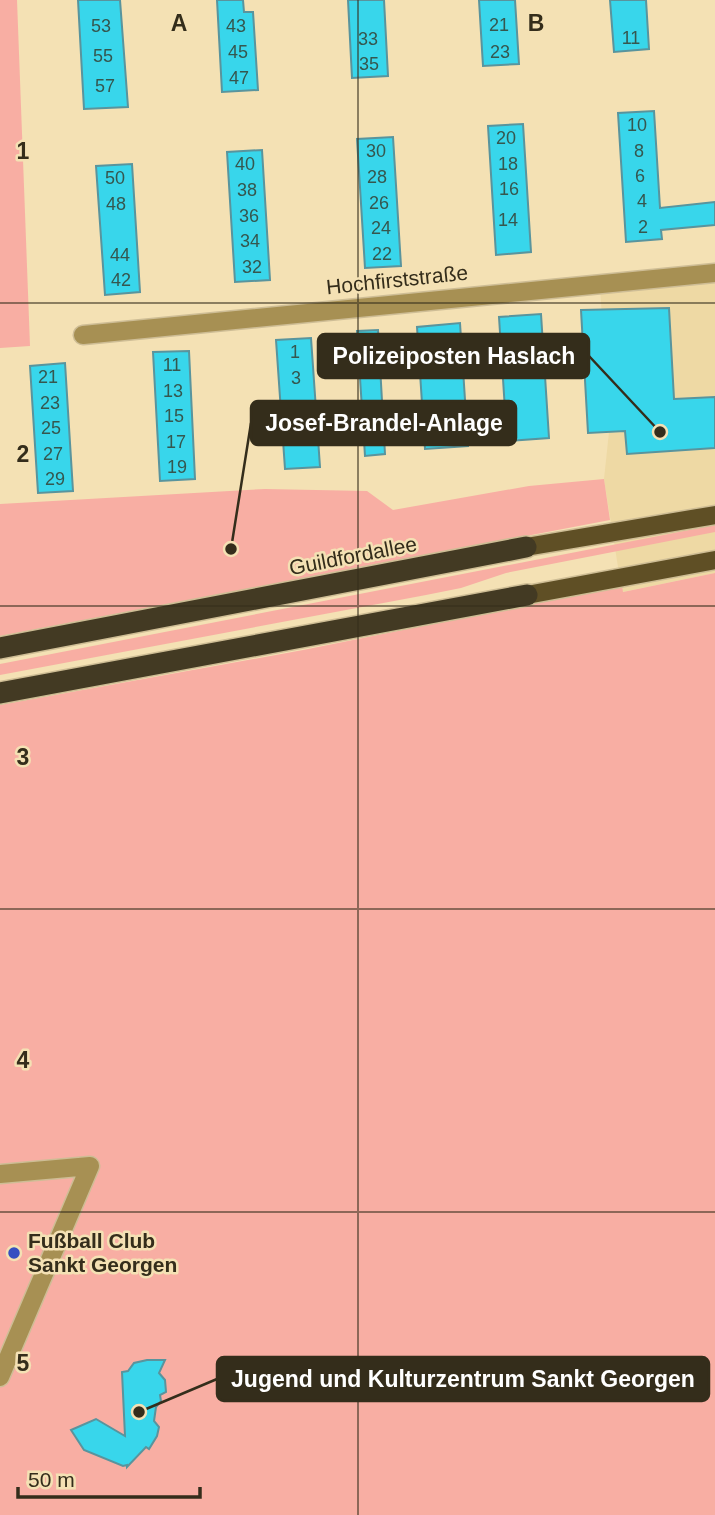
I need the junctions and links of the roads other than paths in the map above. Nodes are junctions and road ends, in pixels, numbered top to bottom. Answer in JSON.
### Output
{"nodes":[{"id":1,"x":715,"y":272,"type":"edge"},
{"id":2,"x":83,"y":335,"type":"dead end"},
{"id":3,"x":715,"y":515,"type":"edge"},
{"id":4,"x":526,"y":547,"type":"joint"},
{"id":5,"x":715,"y":560,"type":"edge"},
{"id":6,"x":527,"y":595,"type":"joint"},
{"id":7,"x":0,"y":648,"type":"edge"},
{"id":8,"x":0,"y":693,"type":"edge"},
{"id":9,"x":0,"y":1174,"type":"edge"},
{"id":10,"x":0,"y":1377,"type":"edge"}],
"edges":[{"from":1,"to":2,"type":"street","name":"Hochfirststraße"},
{"from":3,"to":4,"type":"main road","name":"Guildfordallee"},
{"from":4,"to":7,"type":"highway","name":"Guildfordallee"},
{"from":5,"to":6,"type":"main road"},
{"from":6,"to":8,"type":"highway"},
{"from":9,"to":10,"type":"street"}]}
